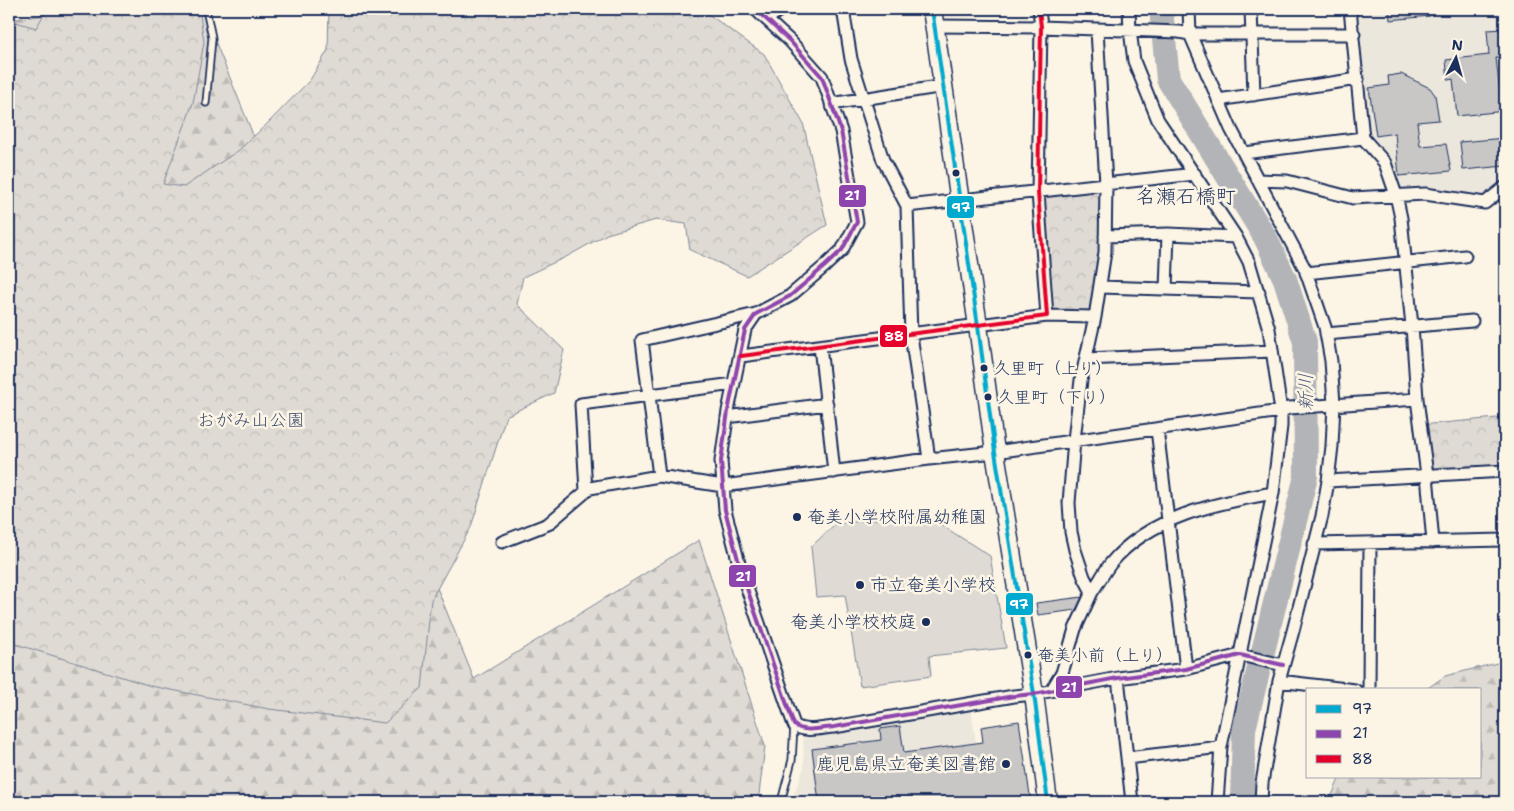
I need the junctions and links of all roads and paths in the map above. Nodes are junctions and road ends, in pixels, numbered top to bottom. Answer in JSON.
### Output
{"nodes":[{"id":1,"x":206,"y":9,"type":"edge"},
{"id":2,"x":755,"y":9,"type":"edge"},
{"id":3,"x":782,"y":9,"type":"edge"},
{"id":4,"x":843,"y":9,"type":"edge"},
{"id":5,"x":932,"y":9,"type":"edge"},
{"id":6,"x":1039,"y":9,"type":"edge"},
{"id":7,"x":1129,"y":9,"type":"edge"},
{"id":8,"x":1189,"y":9,"type":"edge"},
{"id":9,"x":1251,"y":9,"type":"edge"},
{"id":10,"x":1350,"y":9,"type":"edge"},
{"id":11,"x":766,"y":19,"type":"junction"},
{"id":12,"x":935,"y":26,"type":"junction"},
{"id":13,"x":1041,"y":27,"type":"junction"},
{"id":14,"x":1097,"y":30,"type":"junction"},
{"id":15,"x":1135,"y":31,"type":"junction"},
{"id":16,"x":1184,"y":33,"type":"junction"},
{"id":17,"x":1251,"y":34,"type":"junction"},
{"id":18,"x":1354,"y":34,"type":"junction"},
{"id":19,"x":1358,"y":79,"type":"junction"},
{"id":20,"x":944,"y":86,"type":"junction"},
{"id":21,"x":1254,"y":94,"type":"junction"},
{"id":22,"x":864,"y":99,"type":"junction"},
{"id":23,"x":1218,"y":100,"type":"junction"},
{"id":24,"x":206,"y":103,"type":"dead end"},
{"id":25,"x":831,"y":104,"type":"junction"},
{"id":26,"x":1363,"y":138,"type":"junction"},
{"id":27,"x":1244,"y":153,"type":"junction"},
{"id":28,"x":1195,"y":174,"type":"junction"},
{"id":29,"x":1258,"y":180,"type":"junction"},
{"id":30,"x":1106,"y":184,"type":"junction"},
{"id":31,"x":1505,"y":187,"type":"edge"},
{"id":32,"x":1038,"y":192,"type":"junction"},
{"id":33,"x":1396,"y":195,"type":"junction"},
{"id":34,"x":960,"y":200,"type":"junction"},
{"id":35,"x":907,"y":206,"type":"junction"},
{"id":36,"x":1168,"y":234,"type":"junction"},
{"id":37,"x":1105,"y":236,"type":"junction"},
{"id":38,"x":1236,"y":237,"type":"junction"},
{"id":39,"x":1465,"y":256,"type":"dead end"},
{"id":40,"x":1405,"y":262,"type":"junction"},
{"id":41,"x":1306,"y":273,"type":"junction"},
{"id":42,"x":1100,"y":287,"type":"junction"},
{"id":43,"x":1166,"y":289,"type":"junction"},
{"id":44,"x":1258,"y":292,"type":"junction"},
{"id":45,"x":756,"y":314,"type":"junction"},
{"id":46,"x":1047,"y":316,"type":"junction"},
{"id":47,"x":1095,"y":317,"type":"junction"},
{"id":48,"x":1472,"y":321,"type":"dead end"},
{"id":49,"x":978,"y":326,"type":"junction"},
{"id":50,"x":1412,"y":326,"type":"junction"},
{"id":51,"x":1326,"y":334,"type":"junction"},
{"id":52,"x":911,"y":335,"type":"junction"},
{"id":53,"x":820,"y":346,"type":"junction"},
{"id":54,"x":1272,"y":351,"type":"junction"},
{"id":55,"x":740,"y":356,"type":"junction"},
{"id":56,"x":1086,"y":359,"type":"junction"},
{"id":57,"x":734,"y":384,"type":"junction"},
{"id":58,"x":648,"y":396,"type":"junction"},
{"id":59,"x":1417,"y":399,"type":"junction"},
{"id":60,"x":826,"y":404,"type":"junction"},
{"id":61,"x":1330,"y":405,"type":"junction"},
{"id":62,"x":1285,"y":410,"type":"junction"},
{"id":63,"x":727,"y":417,"type":"junction"},
{"id":64,"x":1157,"y":429,"type":"junction"},
{"id":65,"x":1074,"y":440,"type":"junction"},
{"id":66,"x":994,"y":452,"type":"junction"},
{"id":67,"x":929,"y":459,"type":"junction"},
{"id":68,"x":1505,"y":471,"type":"edge"},
{"id":69,"x":834,"y":472,"type":"junction"},
{"id":70,"x":1427,"y":475,"type":"junction"},
{"id":71,"x":659,"y":476,"type":"junction"},
{"id":72,"x":1328,"y":481,"type":"junction"},
{"id":73,"x":723,"y":486,"type":"junction"},
{"id":74,"x":586,"y":491,"type":"junction"},
{"id":75,"x":1273,"y":493,"type":"junction"},
{"id":76,"x":1168,"y":522,"type":"junction"},
{"id":77,"x":1505,"y":540,"type":"edge"},
{"id":78,"x":502,"y":542,"type":"dead end"},
{"id":79,"x":1433,"y":542,"type":"junction"},
{"id":80,"x":1314,"y":544,"type":"junction"},
{"id":81,"x":1370,"y":544,"type":"junction"},
{"id":82,"x":1092,"y":592,"type":"junction"},
{"id":83,"x":1240,"y":655,"type":"junction"},
{"id":84,"x":1283,"y":665,"type":"junction"},
{"id":85,"x":1186,"y":669,"type":"junction"},
{"id":86,"x":1118,"y":678,"type":"junction"},
{"id":87,"x":1279,"y":682,"type":"junction"},
{"id":88,"x":1336,"y":688,"type":"edge"},
{"id":89,"x":1369,"y":688,"type":"edge"},
{"id":90,"x":1043,"y":692,"type":"junction"},
{"id":91,"x":794,"y":725,"type":"junction"},
{"id":92,"x":1221,"y":747,"type":"junction"},
{"id":93,"x":1127,"y":758,"type":"junction"},
{"id":94,"x":780,"y":802,"type":"edge"},
{"id":95,"x":1048,"y":802,"type":"edge"},
{"id":96,"x":1132,"y":802,"type":"edge"},
{"id":97,"x":1217,"y":802,"type":"edge"},
{"id":98,"x":1261,"y":802,"type":"edge"}],
"edges":[{"from":1,"to":24,"type":"lane"},
{"from":2,"to":11,"type":"street"},
{"from":3,"to":11,"type":"street"},
{"from":4,"to":22,"type":"street"},
{"from":5,"to":12,"type":"highway"},
{"from":6,"to":13,"type":"street"},
{"from":7,"to":15,"type":"street"},
{"from":8,"to":16,"type":"street"},
{"from":9,"to":17,"type":"street"},
{"from":10,"to":18,"type":"street"},
{"from":11,"to":25,"type":"street"},
{"from":12,"to":13,"type":"street"},
{"from":12,"to":20,"type":"highway"},
{"from":13,"to":14,"type":"street"},
{"from":13,"to":32,"type":"street"},
{"from":14,"to":15,"type":"street"},
{"from":14,"to":30,"type":"street"},
{"from":15,"to":16,"type":"street"},
{"from":15,"to":28,"type":"street"},
{"from":16,"to":17,"type":"street"},
{"from":16,"to":23,"type":"street"},
{"from":17,"to":18,"type":"street"},
{"from":17,"to":21,"type":"street"},
{"from":18,"to":19,"type":"street"},
{"from":19,"to":21,"type":"street"},
{"from":19,"to":26,"type":"street"},
{"from":20,"to":22,"type":"street"},
{"from":20,"to":34,"type":"highway"},
{"from":21,"to":23,"type":"street"},
{"from":22,"to":25,"type":"street"},
{"from":22,"to":35,"type":"street"},
{"from":23,"to":27,"type":"street"},
{"from":25,"to":45,"type":"street"},
{"from":26,"to":27,"type":"street"},
{"from":26,"to":33,"type":"street"},
{"from":27,"to":29,"type":"street"},
{"from":28,"to":30,"type":"street"},
{"from":28,"to":38,"type":"street"},
{"from":29,"to":33,"type":"street"},
{"from":29,"to":41,"type":"street"},
{"from":30,"to":32,"type":"street"},
{"from":30,"to":37,"type":"street"},
{"from":31,"to":33,"type":"street"},
{"from":32,"to":34,"type":"street"},
{"from":32,"to":46,"type":"street"},
{"from":33,"to":40,"type":"street"},
{"from":34,"to":35,"type":"street"},
{"from":34,"to":49,"type":"highway"},
{"from":35,"to":52,"type":"street"},
{"from":36,"to":37,"type":"street"},
{"from":36,"to":38,"type":"street"},
{"from":36,"to":43,"type":"street"},
{"from":37,"to":42,"type":"street"},
{"from":38,"to":44,"type":"street"},
{"from":39,"to":40,"type":"street"},
{"from":40,"to":41,"type":"street"},
{"from":40,"to":50,"type":"street"},
{"from":41,"to":51,"type":"street"},
{"from":42,"to":43,"type":"street"},
{"from":42,"to":47,"type":"street"},
{"from":43,"to":44,"type":"street"},
{"from":44,"to":54,"type":"street"},
{"from":45,"to":55,"type":"street"},
{"from":45,"to":58,"type":"street"},
{"from":46,"to":47,"type":"street"},
{"from":46,"to":49,"type":"street"},
{"from":47,"to":56,"type":"street"},
{"from":48,"to":50,"type":"street"},
{"from":49,"to":52,"type":"street"},
{"from":49,"to":66,"type":"highway"},
{"from":50,"to":51,"type":"street"},
{"from":50,"to":59,"type":"street"},
{"from":51,"to":61,"type":"street"},
{"from":52,"to":53,"type":"street"},
{"from":52,"to":67,"type":"street"},
{"from":53,"to":55,"type":"street"},
{"from":53,"to":60,"type":"street"},
{"from":54,"to":56,"type":"street"},
{"from":54,"to":62,"type":"street"},
{"from":55,"to":57,"type":"street"},
{"from":56,"to":65,"type":"street"},
{"from":57,"to":58,"type":"street"},
{"from":57,"to":63,"type":"street"},
{"from":58,"to":71,"type":"street"},
{"from":58,"to":74,"type":"street"},
{"from":59,"to":61,"type":"street"},
{"from":59,"to":70,"type":"street"},
{"from":60,"to":63,"type":"street"},
{"from":60,"to":69,"type":"street"},
{"from":61,"to":62,"type":"street"},
{"from":61,"to":72,"type":"street"},
{"from":62,"to":64,"type":"street"},
{"from":62,"to":75,"type":"street"},
{"from":63,"to":73,"type":"street"},
{"from":64,"to":65,"type":"street"},
{"from":64,"to":76,"type":"street"},
{"from":65,"to":66,"type":"street"},
{"from":65,"to":82,"type":"street"},
{"from":66,"to":67,"type":"street"},
{"from":66,"to":90,"type":"highway"},
{"from":67,"to":69,"type":"street"},
{"from":68,"to":70,"type":"street"},
{"from":69,"to":73,"type":"street"},
{"from":70,"to":72,"type":"street"},
{"from":70,"to":79,"type":"street"},
{"from":71,"to":73,"type":"street"},
{"from":71,"to":74,"type":"street"},
{"from":72,"to":80,"type":"street"},
{"from":73,"to":91,"type":"street"},
{"from":74,"to":78,"type":"street"},
{"from":75,"to":76,"type":"street"},
{"from":75,"to":83,"type":"street"},
{"from":76,"to":82,"type":"street"},
{"from":76,"to":85,"type":"street"},
{"from":77,"to":79,"type":"street"},
{"from":79,"to":81,"type":"street"},
{"from":80,"to":81,"type":"street"},
{"from":80,"to":84,"type":"street"},
{"from":81,"to":89,"type":"street"},
{"from":82,"to":90,"type":"street"},
{"from":83,"to":84,"type":"street"},
{"from":83,"to":85,"type":"street"},
{"from":83,"to":92,"type":"street"},
{"from":84,"to":87,"type":"street"},
{"from":85,"to":86,"type":"street"},
{"from":86,"to":90,"type":"street"},
{"from":86,"to":93,"type":"street"},
{"from":87,"to":88,"type":"street"},
{"from":87,"to":98,"type":"street"},
{"from":90,"to":91,"type":"street"},
{"from":90,"to":95,"type":"highway"},
{"from":91,"to":94,"type":"lane"},
{"from":92,"to":93,"type":"street"},
{"from":92,"to":97,"type":"street"},
{"from":93,"to":96,"type":"street"}]}
